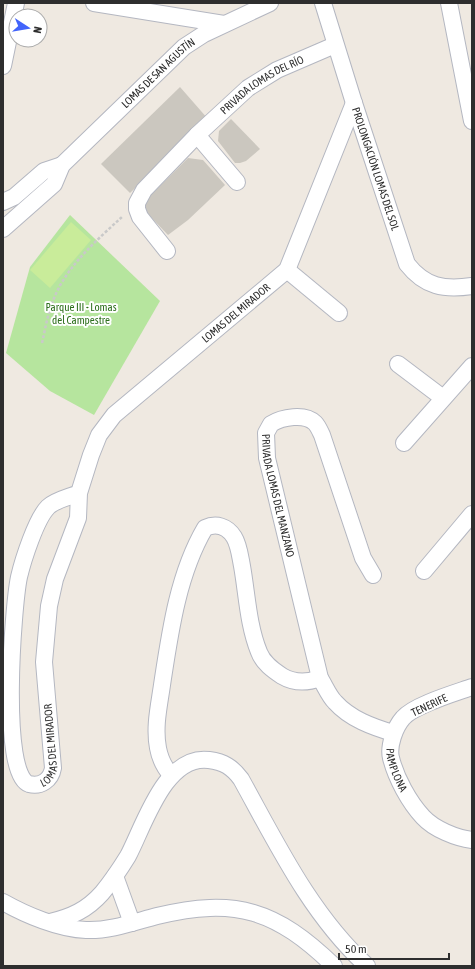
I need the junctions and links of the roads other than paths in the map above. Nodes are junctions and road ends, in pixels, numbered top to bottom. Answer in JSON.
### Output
{"nodes":[{"id":1,"x":16,"y":3,"type":"edge"},
{"id":2,"x":94,"y":3,"type":"edge"},
{"id":3,"x":270,"y":3,"type":"edge"},
{"id":4,"x":323,"y":3,"type":"edge"},
{"id":5,"x":449,"y":3,"type":"edge"},
{"id":6,"x":224,"y":24,"type":"junction"},
{"id":7,"x":335,"y":45,"type":"junction"},
{"id":8,"x":3,"y":66,"type":"edge"},
{"id":9,"x":354,"y":103,"type":"junction"},
{"id":10,"x":472,"y":121,"type":"edge"},
{"id":11,"x":197,"y":135,"type":"junction"},
{"id":12,"x":62,"y":165,"type":"junction"},
{"id":13,"x":237,"y":182,"type":"dead end"},
{"id":14,"x":3,"y":202,"type":"edge"},
{"id":15,"x":3,"y":229,"type":"edge"},
{"id":16,"x":167,"y":251,"type":"dead end"},
{"id":17,"x":287,"y":270,"type":"junction"},
{"id":18,"x":472,"y":286,"type":"edge"},
{"id":19,"x":339,"y":313,"type":"dead end"},
{"id":20,"x":398,"y":364,"type":"dead end"},
{"id":21,"x":472,"y":366,"type":"edge"},
{"id":22,"x":443,"y":398,"type":"junction"},
{"id":23,"x":404,"y":443,"type":"dead end"},
{"id":24,"x":79,"y":493,"type":"junction"},
{"id":25,"x":472,"y":514,"type":"edge"},
{"id":26,"x":424,"y":571,"type":"dead end"},
{"id":27,"x":373,"y":575,"type":"dead end"},
{"id":28,"x":320,"y":678,"type":"junction"},
{"id":29,"x":472,"y":687,"type":"edge"},
{"id":30,"x":393,"y":733,"type":"junction"},
{"id":31,"x":171,"y":775,"type":"junction"},
{"id":32,"x":472,"y":840,"type":"edge"},
{"id":33,"x":115,"y":876,"type":"junction"},
{"id":34,"x":3,"y":902,"type":"edge"},
{"id":35,"x":50,"y":922,"type":"junction"},
{"id":36,"x":132,"y":923,"type":"junction"},
{"id":37,"x":334,"y":966,"type":"edge"},
{"id":38,"x":367,"y":966,"type":"edge"}],
"edges":[{"from":1,"to":8,"type":"street"},
{"from":2,"to":6,"type":"street"},
{"from":3,"to":6,"type":"street","name":"LOMAS DE SAN AGUSTÍN"},
{"from":4,"to":7,"type":"street","name":"PROLONGACIÓN LOMAS DEL SOL"},
{"from":5,"to":10,"type":"street"},
{"from":6,"to":12,"type":"street","name":"LOMAS DE SAN AGUSTÍN"},
{"from":7,"to":9,"type":"street","name":"PROLONGACIÓN LOMAS DEL SOL"},
{"from":7,"to":11,"type":"street","name":"PRIVADA LOMAS DEL RÍO"},
{"from":9,"to":17,"type":"street","name":"LOMAS DEL MIRADOR"},
{"from":9,"to":18,"type":"street","name":"PROLONGACIÓN LOMAS DEL SOL"},
{"from":11,"to":13,"type":"street"},
{"from":11,"to":16,"type":"street","name":"PRIVADA LOMAS DEL RÍO"},
{"from":12,"to":14,"type":"street","name":"LOMAS DE SAN AGUSTÍN"},
{"from":12,"to":15,"type":"street","name":"LOMAS DE SAN AGUSTÍN"},
{"from":17,"to":19,"type":"street"},
{"from":17,"to":24,"type":"street","name":"LOMAS DEL MIRADOR"},
{"from":20,"to":22,"type":"street"},
{"from":21,"to":22,"type":"street"},
{"from":22,"to":23,"type":"street"},
{"from":24,"to":24,"type":"street","name":"LOMAS DEL MIRADOR"},
{"from":25,"to":26,"type":"street"},
{"from":27,"to":28,"type":"street","name":"PRIVADA LOMAS DEL MANZANO"},
{"from":28,"to":30,"type":"street","name":"PAMPLONA"},
{"from":28,"to":31,"type":"street"},
{"from":29,"to":30,"type":"street","name":"TENERIFE"},
{"from":30,"to":32,"type":"street","name":"PAMPLONA"},
{"from":31,"to":33,"type":"street"},
{"from":31,"to":38,"type":"street"},
{"from":33,"to":35,"type":"street"},
{"from":33,"to":36,"type":"street"},
{"from":34,"to":35,"type":"street"},
{"from":35,"to":36,"type":"street"},
{"from":36,"to":37,"type":"street"}]}
